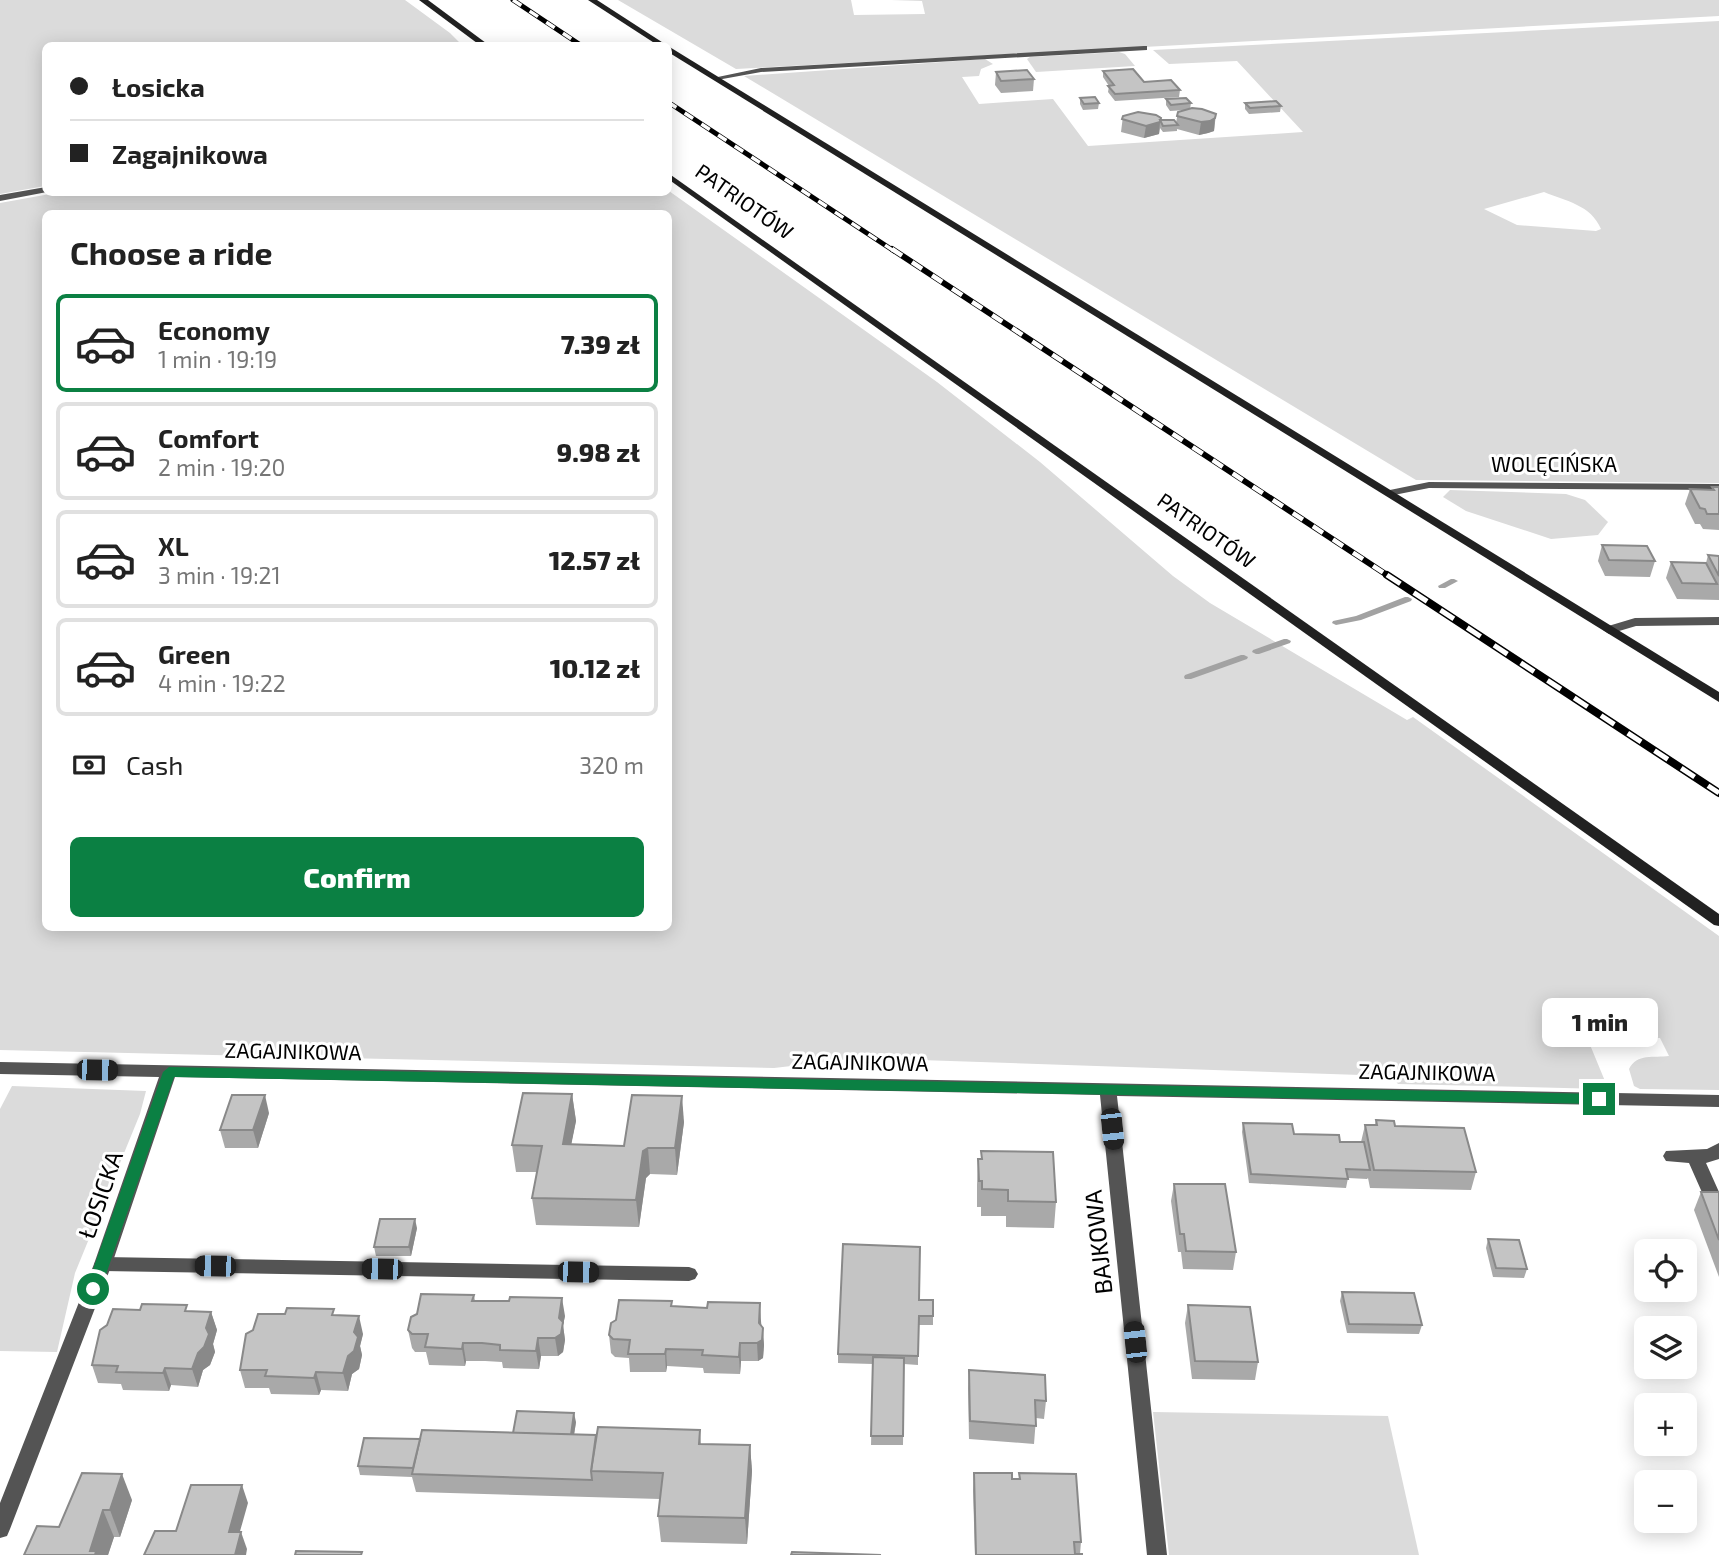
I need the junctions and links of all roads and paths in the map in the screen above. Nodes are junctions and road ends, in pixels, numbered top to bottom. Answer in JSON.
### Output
{"nodes":[{"id":1,"x":423,"y":0,"type":"edge"},
{"id":2,"x":592,"y":0,"type":"edge"},
{"id":3,"x":481,"y":42,"type":"edge"},
{"id":4,"x":659,"y":42,"type":"edge"},
{"id":5,"x":1144,"y":48,"type":"dead end"},
{"id":6,"x":672,"y":50,"type":"edge"},
{"id":7,"x":717,"y":78,"type":"junction"},
{"id":8,"x":672,"y":178,"type":"edge"},
{"id":9,"x":42,"y":191,"type":"edge"},
{"id":10,"x":0,"y":198,"type":"edge"},
{"id":11,"x":1719,"y":487,"type":"edge"},
{"id":12,"x":1389,"y":493,"type":"junction"},
{"id":13,"x":1719,"y":621,"type":"edge"},
{"id":14,"x":1609,"y":630,"type":"junction"},
{"id":15,"x":1719,"y":698,"type":"edge"},
{"id":16,"x":1719,"y":921,"type":"edge"},
{"id":17,"x":0,"y":1068,"type":"edge"},
{"id":18,"x":169,"y":1072,"type":"junction"},
{"id":19,"x":1108,"y":1090,"type":"junction"},
{"id":20,"x":1719,"y":1101,"type":"edge"},
{"id":21,"x":1719,"y":1150,"type":"edge"},
{"id":22,"x":1672,"y":1157,"type":"dead end"},
{"id":23,"x":1695,"y":1157,"type":"junction"},
{"id":24,"x":1718,"y":1210,"type":"edge"},
{"id":25,"x":103,"y":1264,"type":"junction"},
{"id":26,"x":689,"y":1274,"type":"dead end"},
{"id":27,"x":0,"y":1529,"type":"edge"},
{"id":28,"x":1157,"y":1555,"type":"edge"}],
"edges":[{"from":1,"to":3,"type":"main road"},
{"from":2,"to":4,"type":"main road"},
{"from":5,"to":7,"type":"street"},
{"from":6,"to":7,"type":"main road"},
{"from":7,"to":12,"type":"main road"},
{"from":8,"to":16,"type":"main road","name":"PATRIOTÓW"},
{"from":9,"to":10,"type":"street"},
{"from":11,"to":12,"type":"street","name":"WOLĘCIŃSKA"},
{"from":12,"to":14,"type":"main road"},
{"from":13,"to":14,"type":"street"},
{"from":14,"to":15,"type":"main road"},
{"from":17,"to":18,"type":"street","name":"ZAGAJNIKOWA"},
{"from":18,"to":19,"type":"street","name":"ZAGAJNIKOWA"},
{"from":18,"to":25,"type":"street","name":"ŁOSICKA"},
{"from":19,"to":20,"type":"street","name":"ZAGAJNIKOWA"},
{"from":19,"to":28,"type":"street","name":"BAJKOWA"},
{"from":21,"to":23,"type":"street"},
{"from":22,"to":23,"type":"street"},
{"from":23,"to":24,"type":"street"},
{"from":25,"to":26,"type":"street"},
{"from":25,"to":27,"type":"street","name":"ŁOSICKA"}]}
